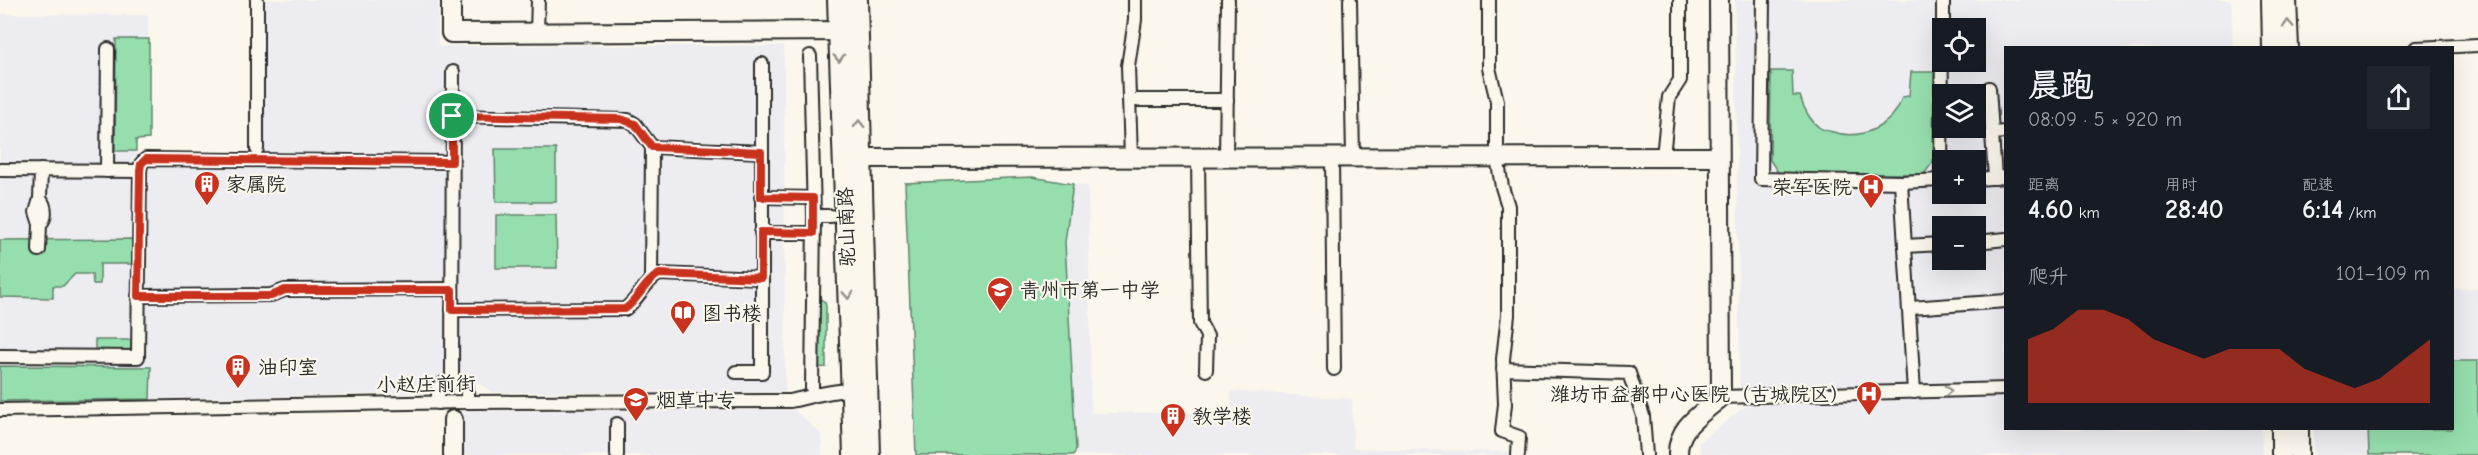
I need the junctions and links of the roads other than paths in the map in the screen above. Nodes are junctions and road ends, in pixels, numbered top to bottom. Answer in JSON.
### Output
{"nodes":[{"id":1,"x":257,"y":0,"type":"edge"},
{"id":2,"x":451,"y":0,"type":"edge"},
{"id":3,"x":538,"y":0,"type":"edge"},
{"id":4,"x":838,"y":0,"type":"edge"},
{"id":5,"x":857,"y":0,"type":"edge"},
{"id":6,"x":1135,"y":0,"type":"edge"},
{"id":7,"x":1228,"y":0,"type":"edge"},
{"id":8,"x":1350,"y":0,"type":"edge"},
{"id":9,"x":1489,"y":0,"type":"edge"},
{"id":10,"x":1680,"y":0,"type":"edge"},
{"id":11,"x":1719,"y":0,"type":"edge"},
{"id":12,"x":1763,"y":0,"type":"edge"},
{"id":13,"x":1943,"y":0,"type":"edge"},
{"id":14,"x":2271,"y":0,"type":"edge"},
{"id":15,"x":2288,"y":0,"type":"edge"},
{"id":16,"x":1942,"y":18,"type":"edge"},
{"id":17,"x":848,"y":31,"type":"junction"},
{"id":18,"x":537,"y":32,"type":"junction"},
{"id":19,"x":2478,"y":45,"type":"edge"},
{"id":20,"x":2272,"y":46,"type":"edge"},
{"id":21,"x":2289,"y":46,"type":"edge"},
{"id":22,"x":2454,"y":46,"type":"edge"},
{"id":23,"x":108,"y":49,"type":"dead end"},
{"id":24,"x":810,"y":56,"type":"dead end"},
{"id":25,"x":762,"y":64,"type":"dead end"},
{"id":26,"x":453,"y":72,"type":"dead end"},
{"id":27,"x":1942,"y":72,"type":"edge"},
{"id":28,"x":1989,"y":88,"type":"dead end"},
{"id":29,"x":1129,"y":100,"type":"junction"},
{"id":30,"x":1227,"y":100,"type":"junction"},
{"id":31,"x":452,"y":116,"type":"junction"},
{"id":32,"x":2004,"y":132,"type":"edge"},
{"id":33,"x":1992,"y":133,"type":"junction"},
{"id":34,"x":652,"y":147,"type":"junction"},
{"id":35,"x":257,"y":149,"type":"dead end"},
{"id":36,"x":1942,"y":150,"type":"edge"},
{"id":37,"x":761,"y":152,"type":"junction"},
{"id":38,"x":1719,"y":156,"type":"junction"},
{"id":39,"x":1332,"y":157,"type":"junction"},
{"id":40,"x":1353,"y":157,"type":"junction"},
{"id":41,"x":1497,"y":157,"type":"junction"},
{"id":42,"x":1663,"y":157,"type":"junction"},
{"id":43,"x":851,"y":158,"type":"junction"},
{"id":44,"x":1131,"y":158,"type":"junction"},
{"id":45,"x":1198,"y":158,"type":"junction"},
{"id":46,"x":1226,"y":158,"type":"junction"},
{"id":47,"x":452,"y":162,"type":"junction"},
{"id":48,"x":0,"y":170,"type":"edge"},
{"id":49,"x":41,"y":170,"type":"junction"},
{"id":50,"x":107,"y":171,"type":"junction"},
{"id":51,"x":140,"y":171,"type":"junction"},
{"id":52,"x":2000,"y":178,"type":"edge"},
{"id":53,"x":1932,"y":180,"type":"edge"},
{"id":54,"x":1901,"y":182,"type":"junction"},
{"id":55,"x":761,"y":197,"type":"junction"},
{"id":56,"x":813,"y":198,"type":"junction"},
{"id":57,"x":814,"y":216,"type":"junction"},
{"id":58,"x":831,"y":216,"type":"dead end"},
{"id":59,"x":761,"y":232,"type":"junction"},
{"id":60,"x":813,"y":233,"type":"junction"},
{"id":61,"x":2004,"y":239,"type":"edge"},
{"id":62,"x":1986,"y":241,"type":"edge"},
{"id":63,"x":1932,"y":245,"type":"edge"},
{"id":64,"x":1905,"y":246,"type":"junction"},
{"id":65,"x":39,"y":250,"type":"dead end"},
{"id":66,"x":651,"y":278,"type":"junction"},
{"id":67,"x":761,"y":278,"type":"junction"},
{"id":68,"x":452,"y":290,"type":"junction"},
{"id":69,"x":138,"y":296,"type":"junction"},
{"id":70,"x":2004,"y":304,"type":"edge"},
{"id":71,"x":1911,"y":308,"type":"junction"},
{"id":72,"x":452,"y":310,"type":"junction"},
{"id":73,"x":0,"y":356,"type":"edge"},
{"id":74,"x":1335,"y":369,"type":"dead end"},
{"id":75,"x":1503,"y":369,"type":"junction"},
{"id":76,"x":1206,"y":370,"type":"dead end"},
{"id":77,"x":736,"y":372,"type":"dead end"},
{"id":78,"x":452,"y":380,"type":"junction"},
{"id":79,"x":812,"y":388,"type":"dead end"},
{"id":80,"x":2004,"y":389,"type":"edge"},
{"id":81,"x":852,"y":390,"type":"junction"},
{"id":82,"x":1914,"y":392,"type":"junction"},
{"id":83,"x":1721,"y":397,"type":"junction"},
{"id":84,"x":467,"y":402,"type":"junction"},
{"id":85,"x":438,"y":403,"type":"junction"},
{"id":86,"x":0,"y":410,"type":"edge"},
{"id":87,"x":453,"y":420,"type":"dead end"},
{"id":88,"x":617,"y":424,"type":"dead end"},
{"id":89,"x":2281,"y":430,"type":"edge"},
{"id":90,"x":2299,"y":430,"type":"edge"},
{"id":91,"x":453,"y":455,"type":"edge"},
{"id":92,"x":617,"y":455,"type":"edge"},
{"id":93,"x":854,"y":455,"type":"edge"},
{"id":94,"x":868,"y":455,"type":"edge"},
{"id":95,"x":1518,"y":455,"type":"edge"},
{"id":96,"x":1646,"y":455,"type":"edge"},
{"id":97,"x":1678,"y":455,"type":"edge"},
{"id":98,"x":2282,"y":455,"type":"edge"},
{"id":99,"x":2300,"y":455,"type":"edge"}],
"edges":[{"from":1,"to":35,"type":"street"},
{"from":2,"to":18,"type":"street"},
{"from":3,"to":18,"type":"street"},
{"from":4,"to":17,"type":"main road","name":"驼山南路"},
{"from":5,"to":17,"type":"main road","name":"驼山南路"},
{"from":6,"to":29,"type":"street"},
{"from":7,"to":30,"type":"street"},
{"from":8,"to":40,"type":"street"},
{"from":9,"to":41,"type":"street"},
{"from":10,"to":42,"type":"street"},
{"from":11,"to":38,"type":"street"},
{"from":12,"to":54,"type":"street"},
{"from":13,"to":16,"type":"street"},
{"from":14,"to":20,"type":"street"},
{"from":21,"to":15,"type":"street","one_way":true},
{"from":17,"to":18,"type":"street"},
{"from":17,"to":43,"type":"main road","name":"驼山南路"},
{"from":19,"to":22,"type":"street"},
{"from":23,"to":50,"type":"street"},
{"from":24,"to":56,"type":"street"},
{"from":25,"to":37,"type":"street"},
{"from":26,"to":31,"type":"street"},
{"from":27,"to":36,"type":"street"},
{"from":28,"to":33,"type":"street"},
{"from":29,"to":30,"type":"street"},
{"from":29,"to":44,"type":"street"},
{"from":30,"to":46,"type":"street"},
{"from":31,"to":34,"type":"street"},
{"from":31,"to":47,"type":"street"},
{"from":32,"to":33,"type":"street"},
{"from":33,"to":52,"type":"street"},
{"from":34,"to":37,"type":"street"},
{"from":34,"to":66,"type":"street"},
{"from":37,"to":55,"type":"street"},
{"from":38,"to":42,"type":"street"},
{"from":38,"to":83,"type":"street"},
{"from":39,"to":40,"type":"street"},
{"from":39,"to":46,"type":"street"},
{"from":39,"to":74,"type":"street"},
{"from":40,"to":41,"type":"street"},
{"from":41,"to":42,"type":"street"},
{"from":41,"to":75,"type":"street"},
{"from":43,"to":44,"type":"street"},
{"from":43,"to":81,"type":"main road","name":"驼山南路","one_way":true},
{"from":43,"to":94,"type":"main road","name":"驼山南路"},
{"from":44,"to":45,"type":"street"},
{"from":45,"to":46,"type":"street"},
{"from":45,"to":76,"type":"street"},
{"from":47,"to":51,"type":"street"},
{"from":47,"to":68,"type":"street"},
{"from":48,"to":49,"type":"street"},
{"from":49,"to":50,"type":"street"},
{"from":49,"to":65,"type":"street"},
{"from":50,"to":51,"type":"street"},
{"from":51,"to":69,"type":"street"},
{"from":53,"to":54,"type":"street"},
{"from":54,"to":64,"type":"street"},
{"from":55,"to":56,"type":"street"},
{"from":55,"to":59,"type":"street"},
{"from":56,"to":57,"type":"street"},
{"from":57,"to":58,"type":"street"},
{"from":57,"to":60,"type":"street"},
{"from":59,"to":60,"type":"street"},
{"from":59,"to":67,"type":"street"},
{"from":60,"to":79,"type":"street"},
{"from":61,"to":62,"type":"street"},
{"from":63,"to":64,"type":"street"},
{"from":64,"to":71,"type":"street"},
{"from":66,"to":67,"type":"street"},
{"from":66,"to":72,"type":"street"},
{"from":67,"to":77,"type":"street"},
{"from":68,"to":69,"type":"street"},
{"from":68,"to":72,"type":"street"},
{"from":69,"to":73,"type":"street"},
{"from":70,"to":71,"type":"street"},
{"from":71,"to":82,"type":"street"},
{"from":72,"to":78,"type":"street"},
{"from":75,"to":95,"type":"street"},
{"from":75,"to":96,"type":"street"},
{"from":78,"to":84,"type":"street"},
{"from":78,"to":85,"type":"street"},
{"from":82,"to":80,"type":"street","one_way":true},
{"from":81,"to":84,"type":"street","name":"小赵庄前街"},
{"from":81,"to":93,"type":"main road","name":"驼山南路"},
{"from":82,"to":83,"type":"street"},
{"from":83,"to":97,"type":"street"},
{"from":84,"to":85,"type":"street","name":"小赵庄前街"},
{"from":85,"to":86,"type":"street","name":"小赵庄前街"},
{"from":87,"to":91,"type":"street"},
{"from":88,"to":92,"type":"street"},
{"from":89,"to":98,"type":"street"},
{"from":90,"to":99,"type":"street"}]}
